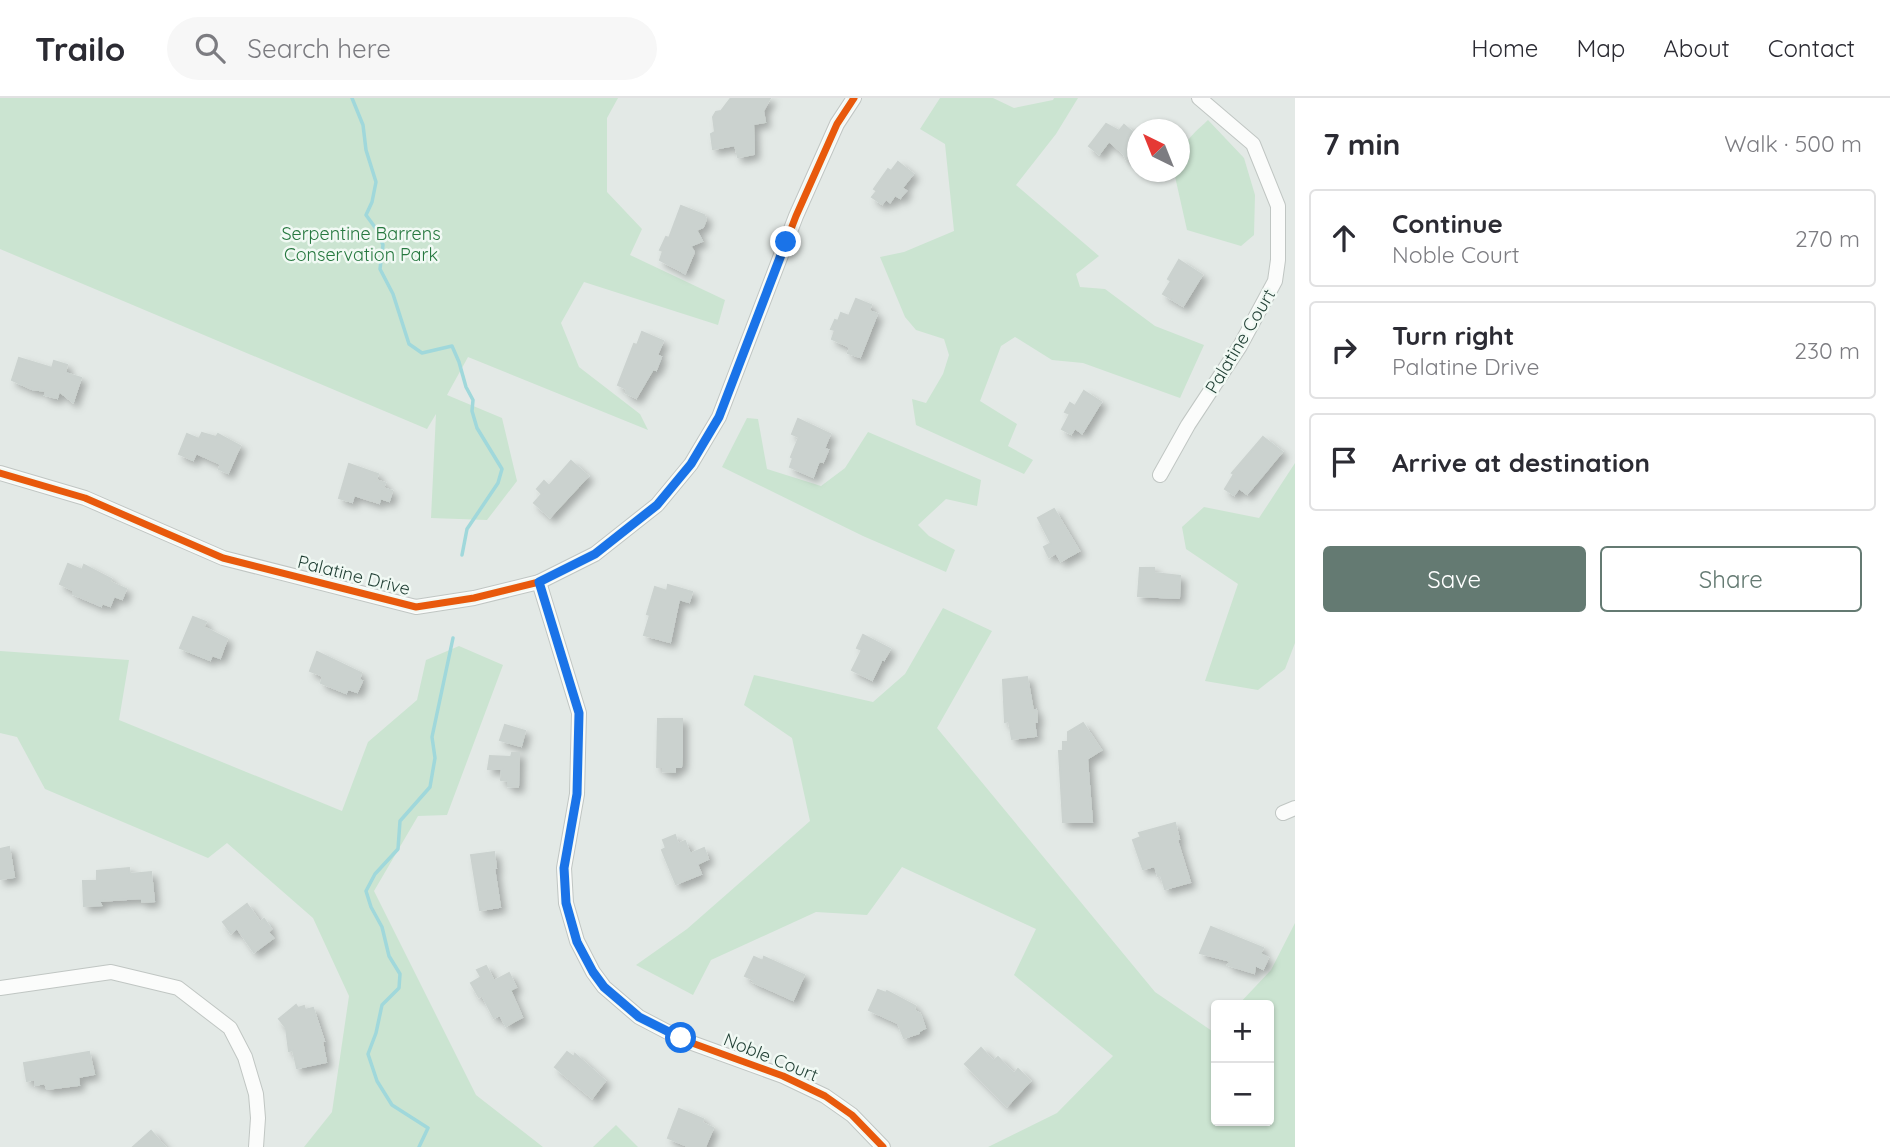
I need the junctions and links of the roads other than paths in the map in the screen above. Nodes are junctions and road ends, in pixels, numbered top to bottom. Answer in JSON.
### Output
{"nodes":[{"id":1,"x":854,"y":98,"type":"edge"},
{"id":2,"x":1199,"y":98,"type":"edge"},
{"id":3,"x":0,"y":473,"type":"edge"},
{"id":4,"x":1160,"y":475,"type":"dead end"},
{"id":5,"x":539,"y":582,"type":"junction"},
{"id":6,"x":0,"y":988,"type":"edge"},
{"id":7,"x":256,"y":1147,"type":"edge"},
{"id":8,"x":883,"y":1147,"type":"edge"}],
"edges":[{"from":1,"to":5,"type":"street","name":"Palatine Drive"},
{"from":2,"to":4,"type":"street","name":"Palatine Court"},
{"from":3,"to":5,"type":"street","name":"Palatine Drive"},
{"from":5,"to":8,"type":"street","name":"Noble Court"},
{"from":6,"to":7,"type":"street"}]}
